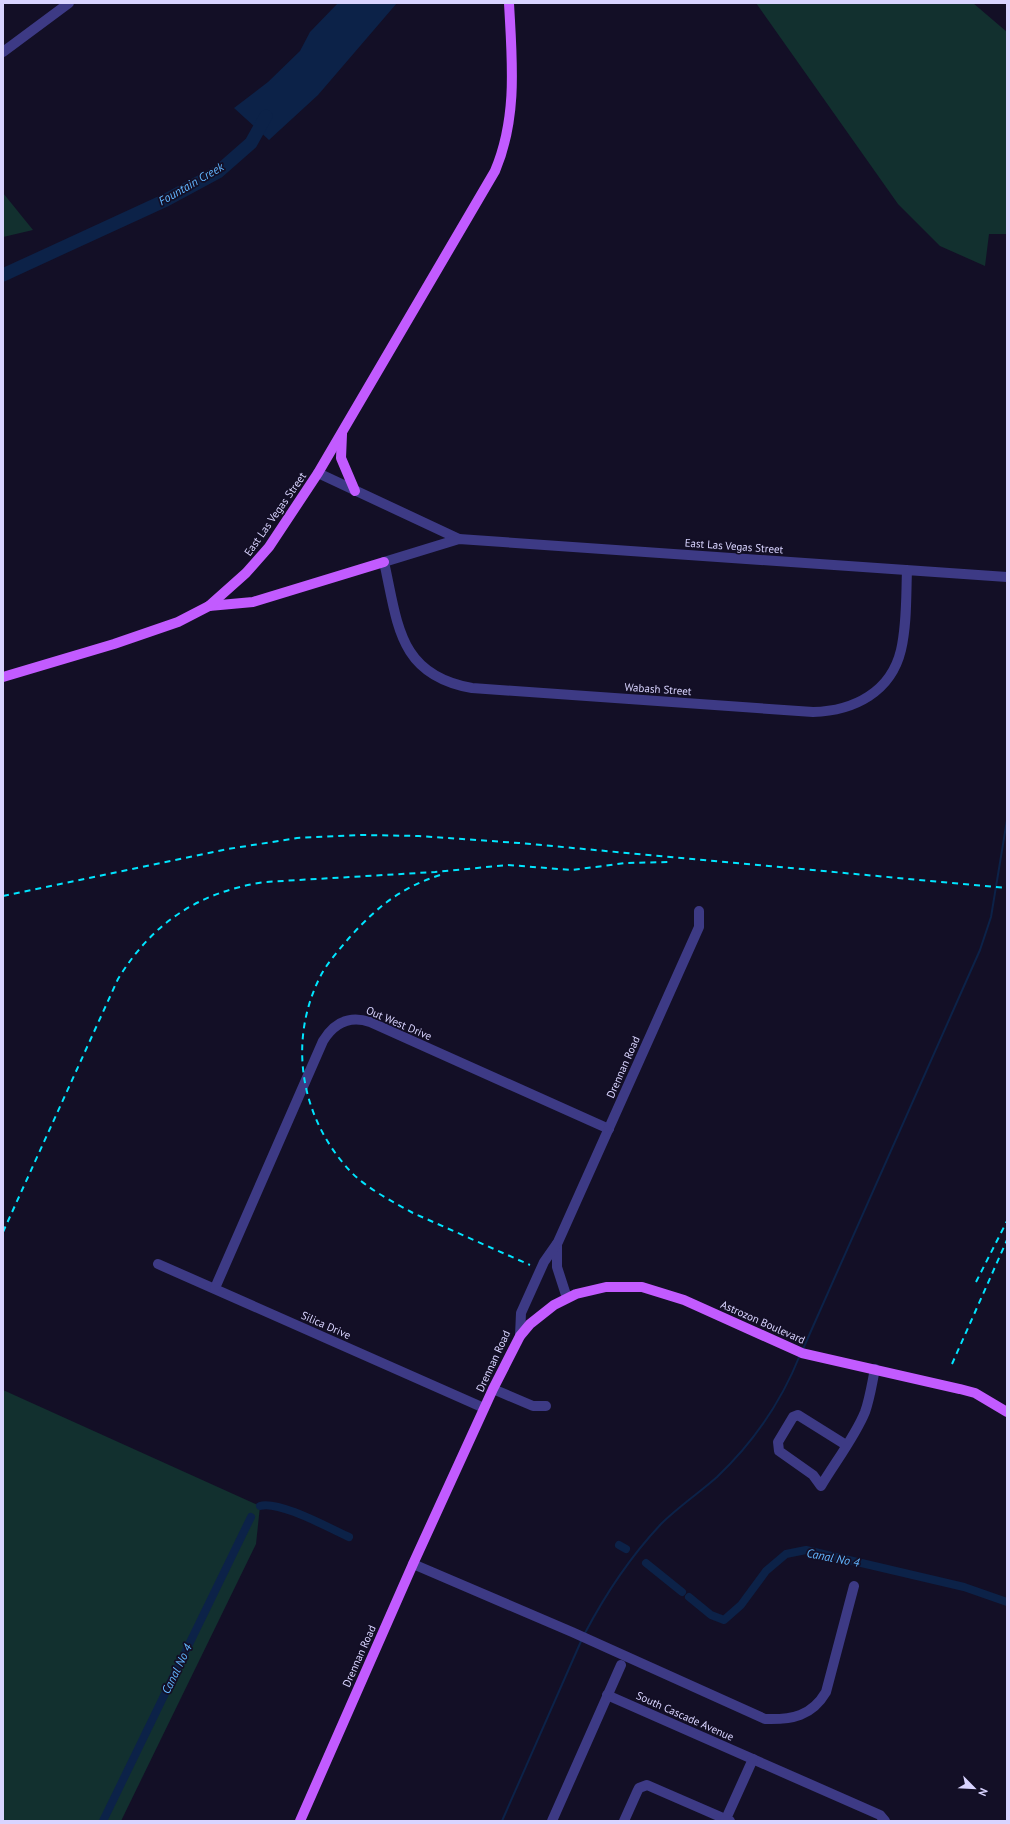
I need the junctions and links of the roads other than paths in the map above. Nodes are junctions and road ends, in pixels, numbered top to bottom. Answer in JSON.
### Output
{"nodes":[{"id":1,"x":69,"y":3,"type":"edge"},
{"id":2,"x":509,"y":3,"type":"edge"},
{"id":3,"x":3,"y":52,"type":"edge"},
{"id":4,"x":343,"y":430,"type":"junction"},
{"id":5,"x":318,"y":473,"type":"junction"},
{"id":6,"x":355,"y":491,"type":"junction"},
{"id":7,"x":459,"y":539,"type":"junction"},
{"id":8,"x":384,"y":562,"type":"junction"},
{"id":9,"x":907,"y":570,"type":"junction"},
{"id":10,"x":1007,"y":577,"type":"edge"},
{"id":11,"x":209,"y":606,"type":"junction"},
{"id":12,"x":3,"y":677,"type":"edge"},
{"id":13,"x":699,"y":911,"type":"dead end"},
{"id":14,"x":609,"y":1129,"type":"junction"},
{"id":15,"x":558,"y":1242,"type":"junction"},
{"id":16,"x":158,"y":1264,"type":"dead end"},
{"id":17,"x":214,"y":1288,"type":"junction"},
{"id":18,"x":567,"y":1298,"type":"junction"},
{"id":19,"x":520,"y":1336,"type":"junction"},
{"id":20,"x":875,"y":1369,"type":"junction"},
{"id":21,"x":492,"y":1389,"type":"junction"},
{"id":22,"x":546,"y":1406,"type":"dead end"},
{"id":23,"x":484,"y":1408,"type":"junction"},
{"id":24,"x":1007,"y":1412,"type":"edge"},
{"id":25,"x":846,"y":1445,"type":"junction"},
{"id":26,"x":413,"y":1564,"type":"junction"},
{"id":27,"x":854,"y":1586,"type":"dead end"},
{"id":28,"x":621,"y":1665,"type":"dead end"},
{"id":29,"x":607,"y":1695,"type":"junction"},
{"id":30,"x":753,"y":1759,"type":"junction"},
{"id":31,"x":727,"y":1820,"type":"edge"},
{"id":32,"x":300,"y":1821,"type":"edge"},
{"id":33,"x":552,"y":1821,"type":"edge"},
{"id":34,"x":624,"y":1821,"type":"edge"},
{"id":35,"x":885,"y":1821,"type":"edge"}],
"edges":[{"from":1,"to":3,"type":"street"},
{"from":2,"to":4,"type":"main road"},
{"from":4,"to":5,"type":"main road"},
{"from":4,"to":6,"type":"main road"},
{"from":5,"to":6,"type":"street","name":"East Las Vegas Street"},
{"from":5,"to":11,"type":"main road","name":"East Las Vegas Street"},
{"from":6,"to":7,"type":"street","name":"East Las Vegas Street"},
{"from":7,"to":8,"type":"street","name":"East Las Vegas Street"},
{"from":7,"to":9,"type":"street","name":"East Las Vegas Street"},
{"from":8,"to":9,"type":"street","name":"Wabash Street"},
{"from":8,"to":11,"type":"main road"},
{"from":9,"to":10,"type":"street","name":"East Las Vegas Street"},
{"from":11,"to":12,"type":"main road","name":"East Las Vegas Street"},
{"from":13,"to":14,"type":"street","name":"Drennan Road"},
{"from":14,"to":15,"type":"street","name":"Drennan Road"},
{"from":14,"to":17,"type":"street","name":"Out West Drive"},
{"from":15,"to":18,"type":"street"},
{"from":15,"to":19,"type":"street","name":"Drennan Road"},
{"from":16,"to":17,"type":"street","name":"Silica Drive"},
{"from":17,"to":23,"type":"street","name":"Silica Drive"},
{"from":18,"to":19,"type":"main road","name":"Astrozon Boulevard"},
{"from":18,"to":20,"type":"main road","name":"Astrozon Boulevard"},
{"from":19,"to":21,"type":"main road","name":"Drennan Road"},
{"from":20,"to":24,"type":"main road","name":"Astrozon Boulevard"},
{"from":20,"to":25,"type":"street"},
{"from":21,"to":22,"type":"street"},
{"from":21,"to":23,"type":"main road","name":"Drennan Road"},
{"from":23,"to":26,"type":"main road","name":"Drennan Road"},
{"from":25,"to":25,"type":"street"},
{"from":26,"to":27,"type":"street"},
{"from":26,"to":32,"type":"main road","name":"Drennan Road"},
{"from":28,"to":29,"type":"street"},
{"from":29,"to":30,"type":"street","name":"South Cascade Avenue"},
{"from":29,"to":33,"type":"street"},
{"from":30,"to":31,"type":"street"},
{"from":30,"to":35,"type":"street","name":"South Cascade Avenue"},
{"from":31,"to":34,"type":"street"}]}
